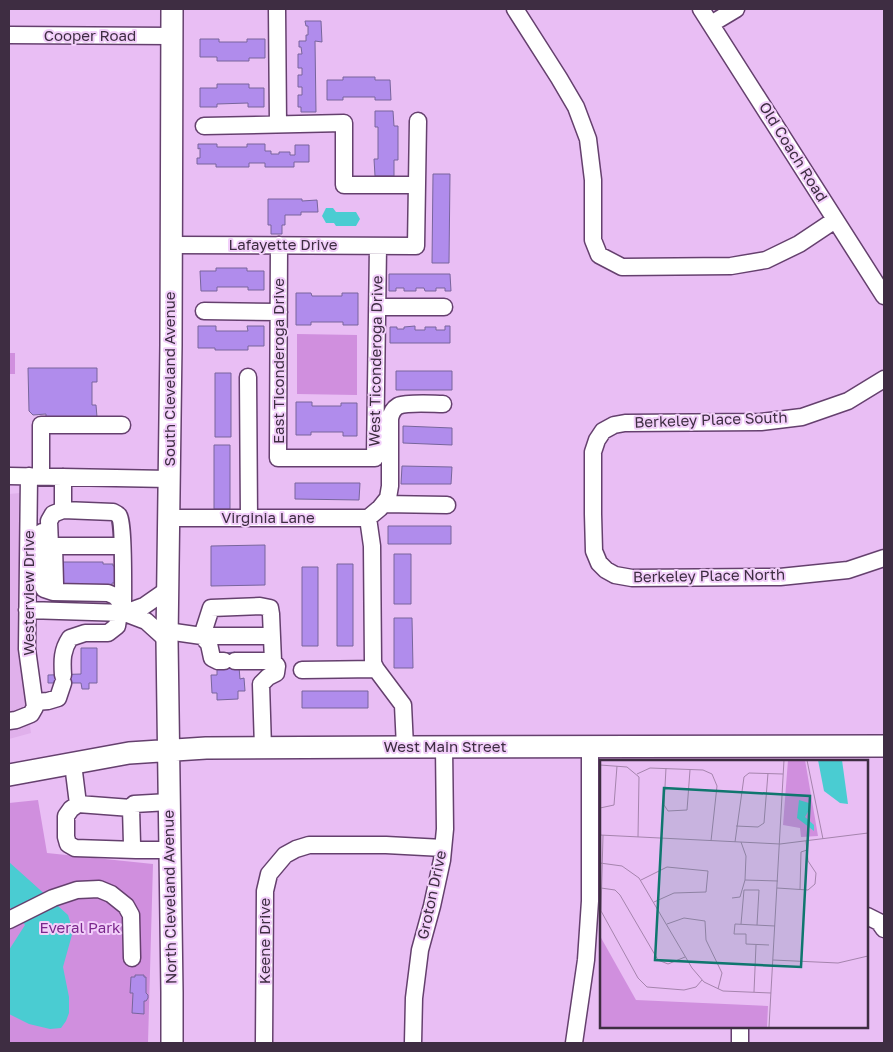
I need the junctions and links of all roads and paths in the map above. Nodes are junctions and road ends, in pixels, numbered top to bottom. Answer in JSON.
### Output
{"nodes":[{"id":1,"x":172,"y":9,"type":"edge"},
{"id":2,"x":277,"y":9,"type":"edge"},
{"id":3,"x":515,"y":9,"type":"edge"},
{"id":4,"x":701,"y":9,"type":"edge"},
{"id":5,"x":736,"y":9,"type":"edge"},
{"id":6,"x":711,"y":24,"type":"junction"},
{"id":7,"x":9,"y":35,"type":"edge"},
{"id":8,"x":172,"y":36,"type":"junction"},
{"id":9,"x":418,"y":121,"type":"dead end"},
{"id":10,"x":278,"y":124,"type":"junction"},
{"id":11,"x":204,"y":126,"type":"dead end"},
{"id":12,"x":417,"y":185,"type":"junction"},
{"id":13,"x":835,"y":220,"type":"junction"},
{"id":14,"x":170,"y":244,"type":"junction"},
{"id":15,"x":279,"y":245,"type":"junction"},
{"id":16,"x":378,"y":246,"type":"junction"},
{"id":17,"x":884,"y":296,"type":"edge"},
{"id":18,"x":444,"y":307,"type":"dead end"},
{"id":19,"x":377,"y":308,"type":"junction"},
{"id":20,"x":204,"y":311,"type":"dead end"},
{"id":21,"x":279,"y":312,"type":"junction"},
{"id":22,"x":248,"y":377,"type":"dead end"},
{"id":23,"x":884,"y":379,"type":"edge"},
{"id":24,"x":443,"y":404,"type":"dead end"},
{"id":25,"x":122,"y":425,"type":"dead end"},
{"id":26,"x":327,"y":458,"type":"joint"},
{"id":27,"x":9,"y":476,"type":"edge"},
{"id":28,"x":35,"y":476,"type":"junction"},
{"id":29,"x":63,"y":477,"type":"junction"},
{"id":30,"x":169,"y":479,"type":"junction"},
{"id":31,"x":593,"y":501,"type":"joint"},
{"id":32,"x":383,"y":504,"type":"junction"},
{"id":33,"x":447,"y":505,"type":"dead end"},
{"id":34,"x":58,"y":512,"type":"junction"},
{"id":35,"x":168,"y":518,"type":"junction"},
{"id":36,"x":249,"y":518,"type":"junction"},
{"id":37,"x":368,"y":518,"type":"junction"},
{"id":38,"x":54,"y":546,"type":"junction"},
{"id":39,"x":122,"y":546,"type":"junction"},
{"id":40,"x":884,"y":558,"type":"edge"},
{"id":41,"x":55,"y":584,"type":"dead end"},
{"id":42,"x":167,"y":590,"type":"junction"},
{"id":43,"x":27,"y":610,"type":"junction"},
{"id":44,"x":122,"y":610,"type":"junction"},
{"id":45,"x":167,"y":636,"type":"junction"},
{"id":46,"x":202,"y":636,"type":"junction"},
{"id":47,"x":272,"y":636,"type":"junction"},
{"id":48,"x":273,"y":660,"type":"junction"},
{"id":49,"x":376,"y":669,"type":"junction"},
{"id":50,"x":302,"y":670,"type":"dead end"},
{"id":51,"x":35,"y":702,"type":"junction"},
{"id":52,"x":9,"y":721,"type":"edge"},
{"id":53,"x":590,"y":746,"type":"junction"},
{"id":54,"x":884,"y":746,"type":"edge"},
{"id":55,"x":405,"y":747,"type":"junction"},
{"id":56,"x":444,"y":747,"type":"junction"},
{"id":57,"x":263,"y":748,"type":"junction"},
{"id":58,"x":169,"y":750,"type":"junction"},
{"id":59,"x":73,"y":764,"type":"junction"},
{"id":60,"x":9,"y":775,"type":"edge"},
{"id":61,"x":169,"y":802,"type":"junction"},
{"id":62,"x":78,"y":804,"type":"junction"},
{"id":63,"x":130,"y":808,"type":"junction"},
{"id":64,"x":443,"y":848,"type":"junction"},
{"id":65,"x":136,"y":850,"type":"junction"},
{"id":66,"x":169,"y":850,"type":"junction"},
{"id":67,"x":868,"y":916,"type":"edge"},
{"id":68,"x":11,"y":919,"type":"edge"},
{"id":69,"x":884,"y":929,"type":"edge"},
{"id":70,"x":132,"y":958,"type":"dead end"},
{"id":71,"x":740,"y":1027,"type":"edge"},
{"id":72,"x":172,"y":1043,"type":"edge"},
{"id":73,"x":264,"y":1043,"type":"edge"},
{"id":74,"x":413,"y":1043,"type":"edge"},
{"id":75,"x":574,"y":1043,"type":"edge"},
{"id":76,"x":740,"y":1043,"type":"edge"}],
"edges":[{"from":1,"to":8,"type":"main road","name":"South Cleveland Avenue"},
{"from":2,"to":10,"type":"street"},
{"from":3,"to":13,"type":"street"},
{"from":4,"to":6,"type":"street","name":"Old Coach Road"},
{"from":5,"to":6,"type":"street"},
{"from":6,"to":13,"type":"street","name":"Old Coach Road"},
{"from":7,"to":8,"type":"street","name":"Cooper Road"},
{"from":8,"to":14,"type":"main road","name":"South Cleveland Avenue"},
{"from":9,"to":12,"type":"street"},
{"from":10,"to":11,"type":"street"},
{"from":10,"to":12,"type":"street"},
{"from":12,"to":16,"type":"street","name":"Lafayette Drive"},
{"from":13,"to":17,"type":"street","name":"Old Coach Road"},
{"from":14,"to":15,"type":"street","name":"Lafayette Drive"},
{"from":14,"to":30,"type":"main road","name":"South Cleveland Avenue"},
{"from":15,"to":16,"type":"street","name":"Lafayette Drive"},
{"from":15,"to":21,"type":"street","name":"East Ticonderoga Drive"},
{"from":16,"to":19,"type":"street","name":"West Ticonderoga Drive"},
{"from":18,"to":19,"type":"street"},
{"from":19,"to":26,"type":"street","name":"West Ticonderoga Drive"},
{"from":20,"to":21,"type":"street"},
{"from":21,"to":26,"type":"street","name":"East Ticonderoga Drive"},
{"from":22,"to":36,"type":"street"},
{"from":23,"to":31,"type":"street","name":"Berkeley Place South"},
{"from":24,"to":32,"type":"street"},
{"from":25,"to":28,"type":"street","name":"Westerview Drive"},
{"from":27,"to":28,"type":"street"},
{"from":28,"to":29,"type":"street"},
{"from":28,"to":43,"type":"street","name":"Westerview Drive"},
{"from":29,"to":30,"type":"street"},
{"from":29,"to":34,"type":"street"},
{"from":30,"to":35,"type":"main road","name":"South Cleveland Avenue"},
{"from":31,"to":40,"type":"street","name":"Berkeley Place North"},
{"from":32,"to":33,"type":"street"},
{"from":32,"to":37,"type":"street"},
{"from":34,"to":38,"type":"street"},
{"from":34,"to":39,"type":"street"},
{"from":34,"to":44,"type":"street"},
{"from":35,"to":36,"type":"street","name":"Virginia Lane"},
{"from":35,"to":42,"type":"main road","name":"South Cleveland Avenue"},
{"from":36,"to":37,"type":"street","name":"Virginia Lane"},
{"from":37,"to":49,"type":"street"},
{"from":38,"to":39,"type":"street"},
{"from":38,"to":41,"type":"street"},
{"from":39,"to":44,"type":"street"},
{"from":42,"to":44,"type":"street"},
{"from":42,"to":45,"type":"main road","name":"South Cleveland Avenue"},
{"from":43,"to":44,"type":"street"},
{"from":43,"to":51,"type":"street","name":"Westerview Drive"},
{"from":44,"to":45,"type":"street"},
{"from":44,"to":51,"type":"street"},
{"from":45,"to":46,"type":"street"},
{"from":45,"to":58,"type":"main road","name":"South Cleveland Avenue"},
{"from":46,"to":47,"type":"street"},
{"from":46,"to":47,"type":"street"},
{"from":46,"to":48,"type":"street"},
{"from":47,"to":48,"type":"street"},
{"from":48,"to":57,"type":"street"},
{"from":49,"to":50,"type":"street"},
{"from":49,"to":55,"type":"street"},
{"from":51,"to":52,"type":"street"},
{"from":53,"to":54,"type":"main road","name":"West Main Street"},
{"from":53,"to":56,"type":"main road","name":"West Main Street"},
{"from":53,"to":75,"type":"street"},
{"from":55,"to":56,"type":"main road","name":"West Main Street"},
{"from":55,"to":57,"type":"main road","name":"West Main Street"},
{"from":56,"to":64,"type":"street","name":"Groton Drive"},
{"from":57,"to":58,"type":"main road","name":"West Main Street"},
{"from":58,"to":59,"type":"main road","name":"West Main Street"},
{"from":58,"to":61,"type":"main road","name":"North Cleveland Avenue"},
{"from":59,"to":60,"type":"main road","name":"West Main Street"},
{"from":59,"to":62,"type":"street"},
{"from":61,"to":63,"type":"street"},
{"from":61,"to":66,"type":"main road","name":"North Cleveland Avenue"},
{"from":62,"to":63,"type":"street"},
{"from":62,"to":65,"type":"street"},
{"from":63,"to":65,"type":"street"},
{"from":64,"to":73,"type":"street","name":"Keene Drive"},
{"from":64,"to":74,"type":"street","name":"Groton Drive"},
{"from":65,"to":66,"type":"street"},
{"from":66,"to":72,"type":"main road","name":"North Cleveland Avenue"},
{"from":67,"to":69,"type":"street"},
{"from":68,"to":70,"type":"street"},
{"from":71,"to":76,"type":"street"}]}
